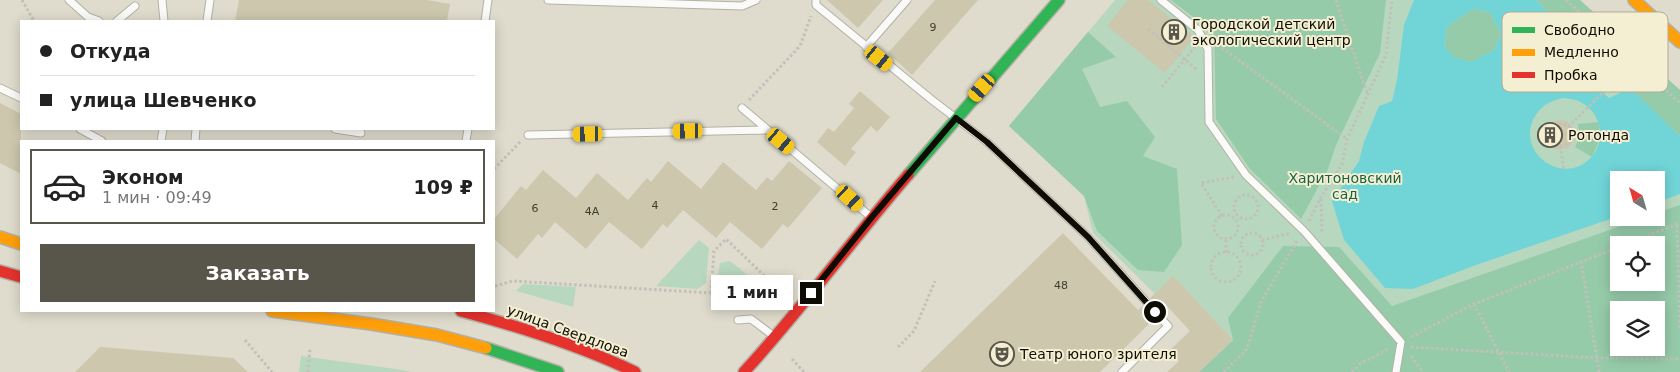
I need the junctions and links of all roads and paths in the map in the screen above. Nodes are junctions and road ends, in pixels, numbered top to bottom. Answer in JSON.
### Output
{"nodes":[{"id":1,"x":22,"y":0,"type":"edge"},
{"id":2,"x":69,"y":0,"type":"edge"},
{"id":3,"x":162,"y":0,"type":"edge"},
{"id":4,"x":210,"y":0,"type":"edge"},
{"id":5,"x":488,"y":0,"type":"edge"},
{"id":6,"x":548,"y":0,"type":"edge"},
{"id":7,"x":561,"y":0,"type":"edge"},
{"id":8,"x":756,"y":0,"type":"edge"},
{"id":9,"x":907,"y":0,"type":"edge"},
{"id":10,"x":1058,"y":0,"type":"edge"},
{"id":11,"x":1162,"y":0,"type":"edge"},
{"id":12,"x":1336,"y":0,"type":"edge"},
{"id":13,"x":1392,"y":0,"type":"edge"},
{"id":14,"x":1566,"y":0,"type":"edge"},
{"id":15,"x":1634,"y":0,"type":"edge"},
{"id":16,"x":816,"y":2,"type":"edge"},
{"id":17,"x":135,"y":6,"type":"dead end"},
{"id":18,"x":1580,"y":12,"type":"edge"},
{"id":19,"x":1647,"y":12,"type":"edge"},
{"id":20,"x":33,"y":20,"type":"edge"},
{"id":21,"x":96,"y":20,"type":"edge"},
{"id":22,"x":118,"y":20,"type":"edge"},
{"id":23,"x":164,"y":20,"type":"edge"},
{"id":24,"x":207,"y":20,"type":"edge"},
{"id":25,"x":485,"y":20,"type":"edge"},
{"id":26,"x":1148,"y":29,"type":"dead end"},
{"id":27,"x":1198,"y":30,"type":"junction"},
{"id":28,"x":1668,"y":31,"type":"edge"},
{"id":29,"x":1202,"y":38,"type":"junction"},
{"id":30,"x":1680,"y":42,"type":"edge"},
{"id":31,"x":866,"y":47,"type":"junction"},
{"id":32,"x":1185,"y":59,"type":"junction"},
{"id":33,"x":1208,"y":79,"type":"junction"},
{"id":34,"x":1162,"y":87,"type":"dead end"},
{"id":35,"x":0,"y":88,"type":"edge"},
{"id":36,"x":1604,"y":92,"type":"edge"},
{"id":37,"x":1668,"y":92,"type":"edge"},
{"id":38,"x":1367,"y":93,"type":"junction"},
{"id":39,"x":20,"y":98,"type":"edge"},
{"id":40,"x":1680,"y":103,"type":"edge"},
{"id":41,"x":742,"y":108,"type":"joint"},
{"id":42,"x":956,"y":118,"type":"junction"},
{"id":43,"x":1568,"y":127,"type":"junction"},
{"id":44,"x":82,"y":130,"type":"edge"},
{"id":45,"x":340,"y":130,"type":"edge"},
{"id":46,"x":767,"y":130,"type":"junction"},
{"id":47,"x":362,"y":134,"type":"dead end"},
{"id":48,"x":528,"y":135,"type":"joint"},
{"id":49,"x":1347,"y":139,"type":"junction"},
{"id":50,"x":100,"y":140,"type":"edge"},
{"id":51,"x":1560,"y":146,"type":"junction"},
{"id":52,"x":495,"y":168,"type":"edge"},
{"id":53,"x":1564,"y":169,"type":"dead end"},
{"id":54,"x":1246,"y":175,"type":"junction"},
{"id":55,"x":1321,"y":197,"type":"junction"},
{"id":56,"x":1222,"y":216,"type":"junction"},
{"id":57,"x":872,"y":217,"type":"junction"},
{"id":58,"x":1236,"y":217,"type":"junction"},
{"id":59,"x":1679,"y":224,"type":"edge"},
{"id":60,"x":1304,"y":231,"type":"junction"},
{"id":61,"x":1235,"y":236,"type":"junction"},
{"id":62,"x":1648,"y":236,"type":"edge"},
{"id":63,"x":0,"y":238,"type":"edge"},
{"id":64,"x":1226,"y":240,"type":"junction"},
{"id":65,"x":1242,"y":240,"type":"junction"},
{"id":66,"x":1262,"y":240,"type":"junction"},
{"id":67,"x":20,"y":244,"type":"edge"},
{"id":68,"x":1610,"y":250,"type":"edge"},
{"id":69,"x":1322,"y":251,"type":"junction"},
{"id":70,"x":1226,"y":252,"type":"junction"},
{"id":71,"x":1244,"y":252,"type":"junction"},
{"id":72,"x":1237,"y":257,"type":"junction"},
{"id":73,"x":1581,"y":261,"type":"junction"},
{"id":74,"x":0,"y":271,"type":"edge"},
{"id":75,"x":20,"y":276,"type":"edge"},
{"id":76,"x":935,"y":281,"type":"dead end"},
{"id":77,"x":774,"y":285,"type":"dead end"},
{"id":78,"x":495,"y":286,"type":"edge"},
{"id":79,"x":711,"y":293,"type":"junction"},
{"id":80,"x":761,"y":299,"type":"dead end"},
{"id":81,"x":1474,"y":304,"type":"junction"},
{"id":82,"x":280,"y":312,"type":"edge"},
{"id":83,"x":465,"y":312,"type":"edge"},
{"id":84,"x":738,"y":320,"type":"dead end"},
{"id":85,"x":1680,"y":330,"type":"edge"},
{"id":86,"x":775,"y":338,"type":"junction"},
{"id":87,"x":245,"y":340,"type":"dead end"},
{"id":88,"x":1403,"y":344,"type":"junction"},
{"id":89,"x":898,"y":347,"type":"dead end"},
{"id":90,"x":310,"y":348,"type":"dead end"},
{"id":91,"x":1498,"y":351,"type":"junction"},
{"id":92,"x":1597,"y":358,"type":"junction"},
{"id":93,"x":792,"y":359,"type":"dead end"},
{"id":94,"x":1680,"y":359,"type":"edge"},
{"id":95,"x":272,"y":372,"type":"edge"},
{"id":96,"x":308,"y":372,"type":"edge"},
{"id":97,"x":558,"y":372,"type":"edge"},
{"id":98,"x":635,"y":372,"type":"edge"},
{"id":99,"x":744,"y":372,"type":"edge"},
{"id":100,"x":804,"y":372,"type":"edge"},
{"id":101,"x":1122,"y":372,"type":"edge"},
{"id":102,"x":1224,"y":372,"type":"edge"},
{"id":103,"x":1352,"y":372,"type":"edge"},
{"id":104,"x":1396,"y":372,"type":"edge"},
{"id":105,"x":1509,"y":372,"type":"edge"},
{"id":106,"x":1599,"y":372,"type":"edge"}],
"edges":[{"from":1,"to":20,"type":"path"},
{"from":2,"to":21,"type":"lane"},
{"from":3,"to":23,"type":"lane"},
{"from":4,"to":24,"type":"lane"},
{"from":5,"to":25,"type":"lane"},
{"from":6,"to":7,"type":"lane"},
{"from":7,"to":8,"type":"lane"},
{"from":9,"to":31,"type":"lane"},
{"from":10,"to":42,"type":"main road"},
{"from":11,"to":27,"type":"lane"},
{"from":12,"to":38,"type":"path"},
{"from":13,"to":38,"type":"path"},
{"from":14,"to":18,"type":"path"},
{"from":15,"to":19,"type":"main road"},
{"from":16,"to":31,"type":"lane"},
{"from":16,"to":41,"type":"path"},
{"from":17,"to":22,"type":"lane"},
{"from":26,"to":32,"type":"path"},
{"from":27,"to":29,"type":"lane"},
{"from":27,"to":49,"type":"path"},
{"from":28,"to":30,"type":"main road"},
{"from":29,"to":32,"type":"path"},
{"from":29,"to":33,"type":"lane"},
{"from":31,"to":42,"type":"lane"},
{"from":32,"to":33,"type":"path"},
{"from":32,"to":34,"type":"path"},
{"from":33,"to":54,"type":"lane"},
{"from":35,"to":39,"type":"lane"},
{"from":36,"to":43,"type":"path"},
{"from":37,"to":40,"type":"path"},
{"from":38,"to":49,"type":"path"},
{"from":41,"to":46,"type":"lane"},
{"from":42,"to":57,"type":"main road"},
{"from":42,"to":101,"type":"lane"},
{"from":43,"to":51,"type":"path"},
{"from":43,"to":51,"type":"path"},
{"from":44,"to":50,"type":"lane"},
{"from":45,"to":47,"type":"lane"},
{"from":46,"to":48,"type":"lane"},
{"from":46,"to":57,"type":"lane"},
{"from":48,"to":52,"type":"path"},
{"from":49,"to":55,"type":"path"},
{"from":51,"to":53,"type":"path"},
{"from":54,"to":56,"type":"path"},
{"from":54,"to":60,"type":"lane"},
{"from":55,"to":60,"type":"path"},
{"from":55,"to":69,"type":"path"},
{"from":56,"to":58,"type":"path"},
{"from":56,"to":64,"type":"path"},
{"from":57,"to":86,"type":"main road"},
{"from":58,"to":58,"type":"path"},
{"from":58,"to":61,"type":"path"},
{"from":59,"to":62,"type":"path"},
{"from":59,"to":85,"type":"path"},
{"from":60,"to":66,"type":"path"},
{"from":60,"to":69,"type":"lane"},
{"from":60,"to":102,"type":"path"},
{"from":61,"to":64,"type":"path"},
{"from":61,"to":65,"type":"path"},
{"from":63,"to":67,"type":"main road"},
{"from":64,"to":70,"type":"path"},
{"from":65,"to":66,"type":"path"},
{"from":65,"to":71,"type":"path"},
{"from":66,"to":71,"type":"path"},
{"from":68,"to":73,"type":"path"},
{"from":69,"to":88,"type":"lane"},
{"from":70,"to":72,"type":"path"},
{"from":70,"to":72,"type":"path"},
{"from":71,"to":72,"type":"path"},
{"from":73,"to":81,"type":"path"},
{"from":73,"to":92,"type":"path"},
{"from":74,"to":75,"type":"main road"},
{"from":76,"to":89,"type":"path"},
{"from":77,"to":79,"type":"path"},
{"from":78,"to":79,"type":"path"},
{"from":79,"to":80,"type":"path"},
{"from":81,"to":88,"type":"path"},
{"from":81,"to":91,"type":"path"},
{"from":82,"to":97,"type":"main road"},
{"from":83,"to":98,"type":"main road","name":"улица Свердлова"},
{"from":84,"to":86,"type":"lane"},
{"from":86,"to":99,"type":"main road"},
{"from":87,"to":95,"type":"path"},
{"from":88,"to":91,"type":"path"},
{"from":88,"to":103,"type":"path"},
{"from":88,"to":104,"type":"lane"},
{"from":90,"to":96,"type":"path"},
{"from":91,"to":92,"type":"path"},
{"from":91,"to":105,"type":"path"},
{"from":92,"to":94,"type":"path"},
{"from":92,"to":106,"type":"path"},
{"from":93,"to":100,"type":"path"}]}
